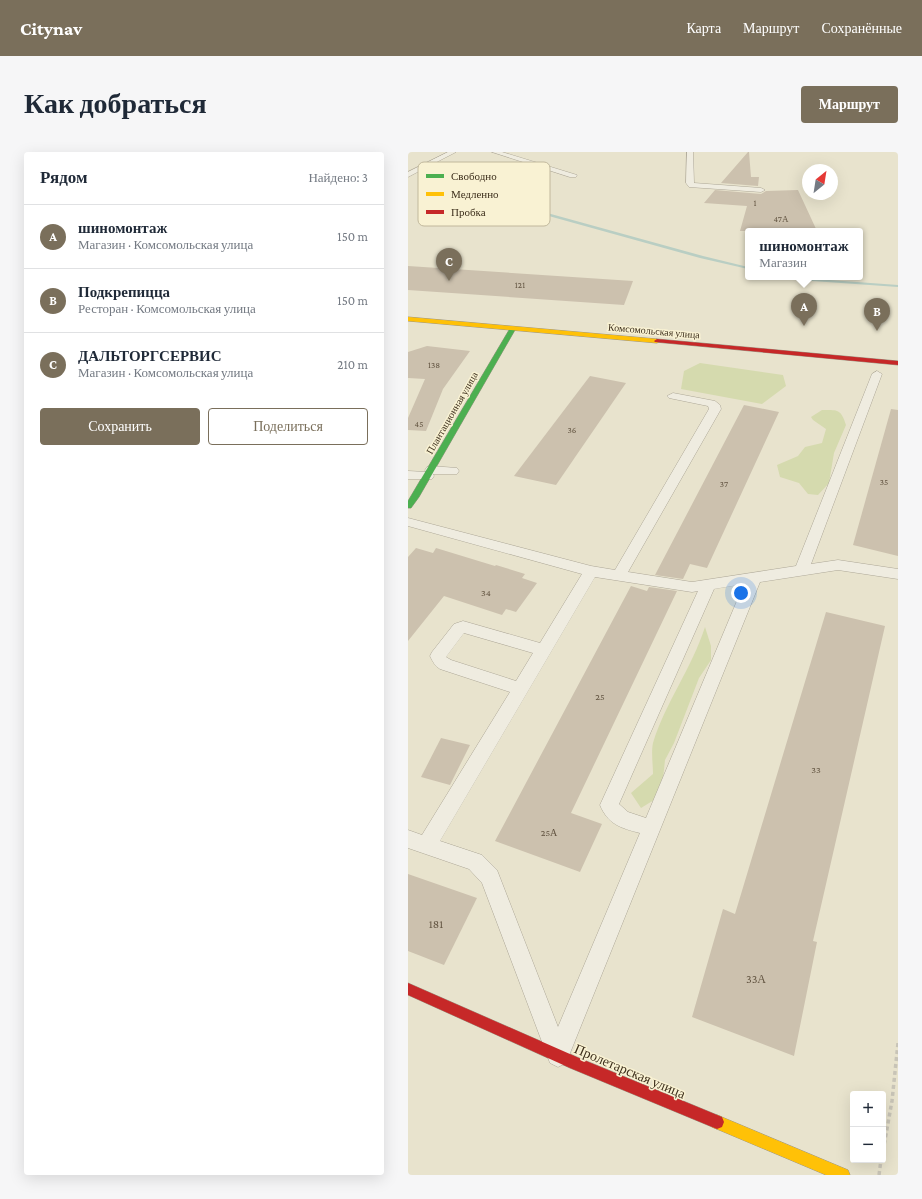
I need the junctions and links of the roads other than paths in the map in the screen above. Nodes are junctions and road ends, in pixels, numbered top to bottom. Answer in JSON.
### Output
{"nodes":[{"id":1,"x":453,"y":152,"type":"edge"},
{"id":2,"x":496,"y":152,"type":"edge"},
{"id":3,"x":690,"y":152,"type":"edge"},
{"id":4,"x":433,"y":162,"type":"edge"},
{"id":5,"x":529,"y":162,"type":"edge"},
{"id":6,"x":550,"y":168,"type":"edge"},
{"id":7,"x":418,"y":170,"type":"edge"},
{"id":8,"x":408,"y":175,"type":"edge"},
{"id":9,"x":573,"y":175,"type":"dead end"},
{"id":10,"x":760,"y":190,"type":"dead end"},
{"id":11,"x":408,"y":319,"type":"edge"},
{"id":12,"x":512,"y":330,"type":"junction"},
{"id":13,"x":898,"y":363,"type":"edge"},
{"id":14,"x":877,"y":374,"type":"dead end"},
{"id":15,"x":673,"y":396,"type":"dead end"},
{"id":16,"x":453,"y":471,"type":"dead end"},
{"id":17,"x":429,"y":473,"type":"junction"},
{"id":18,"x":408,"y":475,"type":"edge"},
{"id":19,"x":408,"y":506,"type":"edge"},
{"id":20,"x":408,"y":522,"type":"edge"},
{"id":21,"x":802,"y":570,"type":"junction"},
{"id":22,"x":591,"y":571,"type":"junction"},
{"id":23,"x":898,"y":574,"type":"edge"},
{"id":24,"x":619,"y":576,"type":"junction"},
{"id":25,"x":754,"y":578,"type":"junction"},
{"id":26,"x":709,"y":584,"type":"junction"},
{"id":27,"x":544,"y":650,"type":"junction"},
{"id":28,"x":521,"y":688,"type":"junction"},
{"id":29,"x":651,"y":828,"type":"junction"},
{"id":30,"x":417,"y":843,"type":"edge"},
{"id":31,"x":408,"y":989,"type":"edge"},
{"id":32,"x":558,"y":1055,"type":"junction"},
{"id":33,"x":843,"y":1175,"type":"edge"}],
"edges":[{"from":1,"to":4,"type":"lane"},
{"from":2,"to":5,"type":"lane"},
{"from":3,"to":10,"type":"lane"},
{"from":6,"to":9,"type":"lane"},
{"from":7,"to":8,"type":"lane"},
{"from":11,"to":12,"type":"main road","name":"Комсомольская улица"},
{"from":12,"to":13,"type":"main road","name":"Комсомольская улица"},
{"from":12,"to":17,"type":"main road","name":"Плантационная улица"},
{"from":14,"to":21,"type":"lane"},
{"from":15,"to":24,"type":"lane"},
{"from":16,"to":17,"type":"lane"},
{"from":17,"to":18,"type":"lane"},
{"from":17,"to":19,"type":"main road","name":"Плантационная улица"},
{"from":20,"to":22,"type":"lane"},
{"from":21,"to":23,"type":"lane"},
{"from":21,"to":25,"type":"lane"},
{"from":22,"to":24,"type":"lane"},
{"from":22,"to":27,"type":"lane"},
{"from":24,"to":26,"type":"lane"},
{"from":25,"to":26,"type":"lane"},
{"from":25,"to":29,"type":"lane"},
{"from":26,"to":29,"type":"lane"},
{"from":27,"to":28,"type":"lane"},
{"from":27,"to":28,"type":"lane"},
{"from":28,"to":30,"type":"lane"},
{"from":29,"to":32,"type":"lane"},
{"from":30,"to":32,"type":"lane"},
{"from":31,"to":32,"type":"main road","name":"Пролетарская улица"},
{"from":32,"to":33,"type":"main road","name":"Пролетарская улица"}]}
